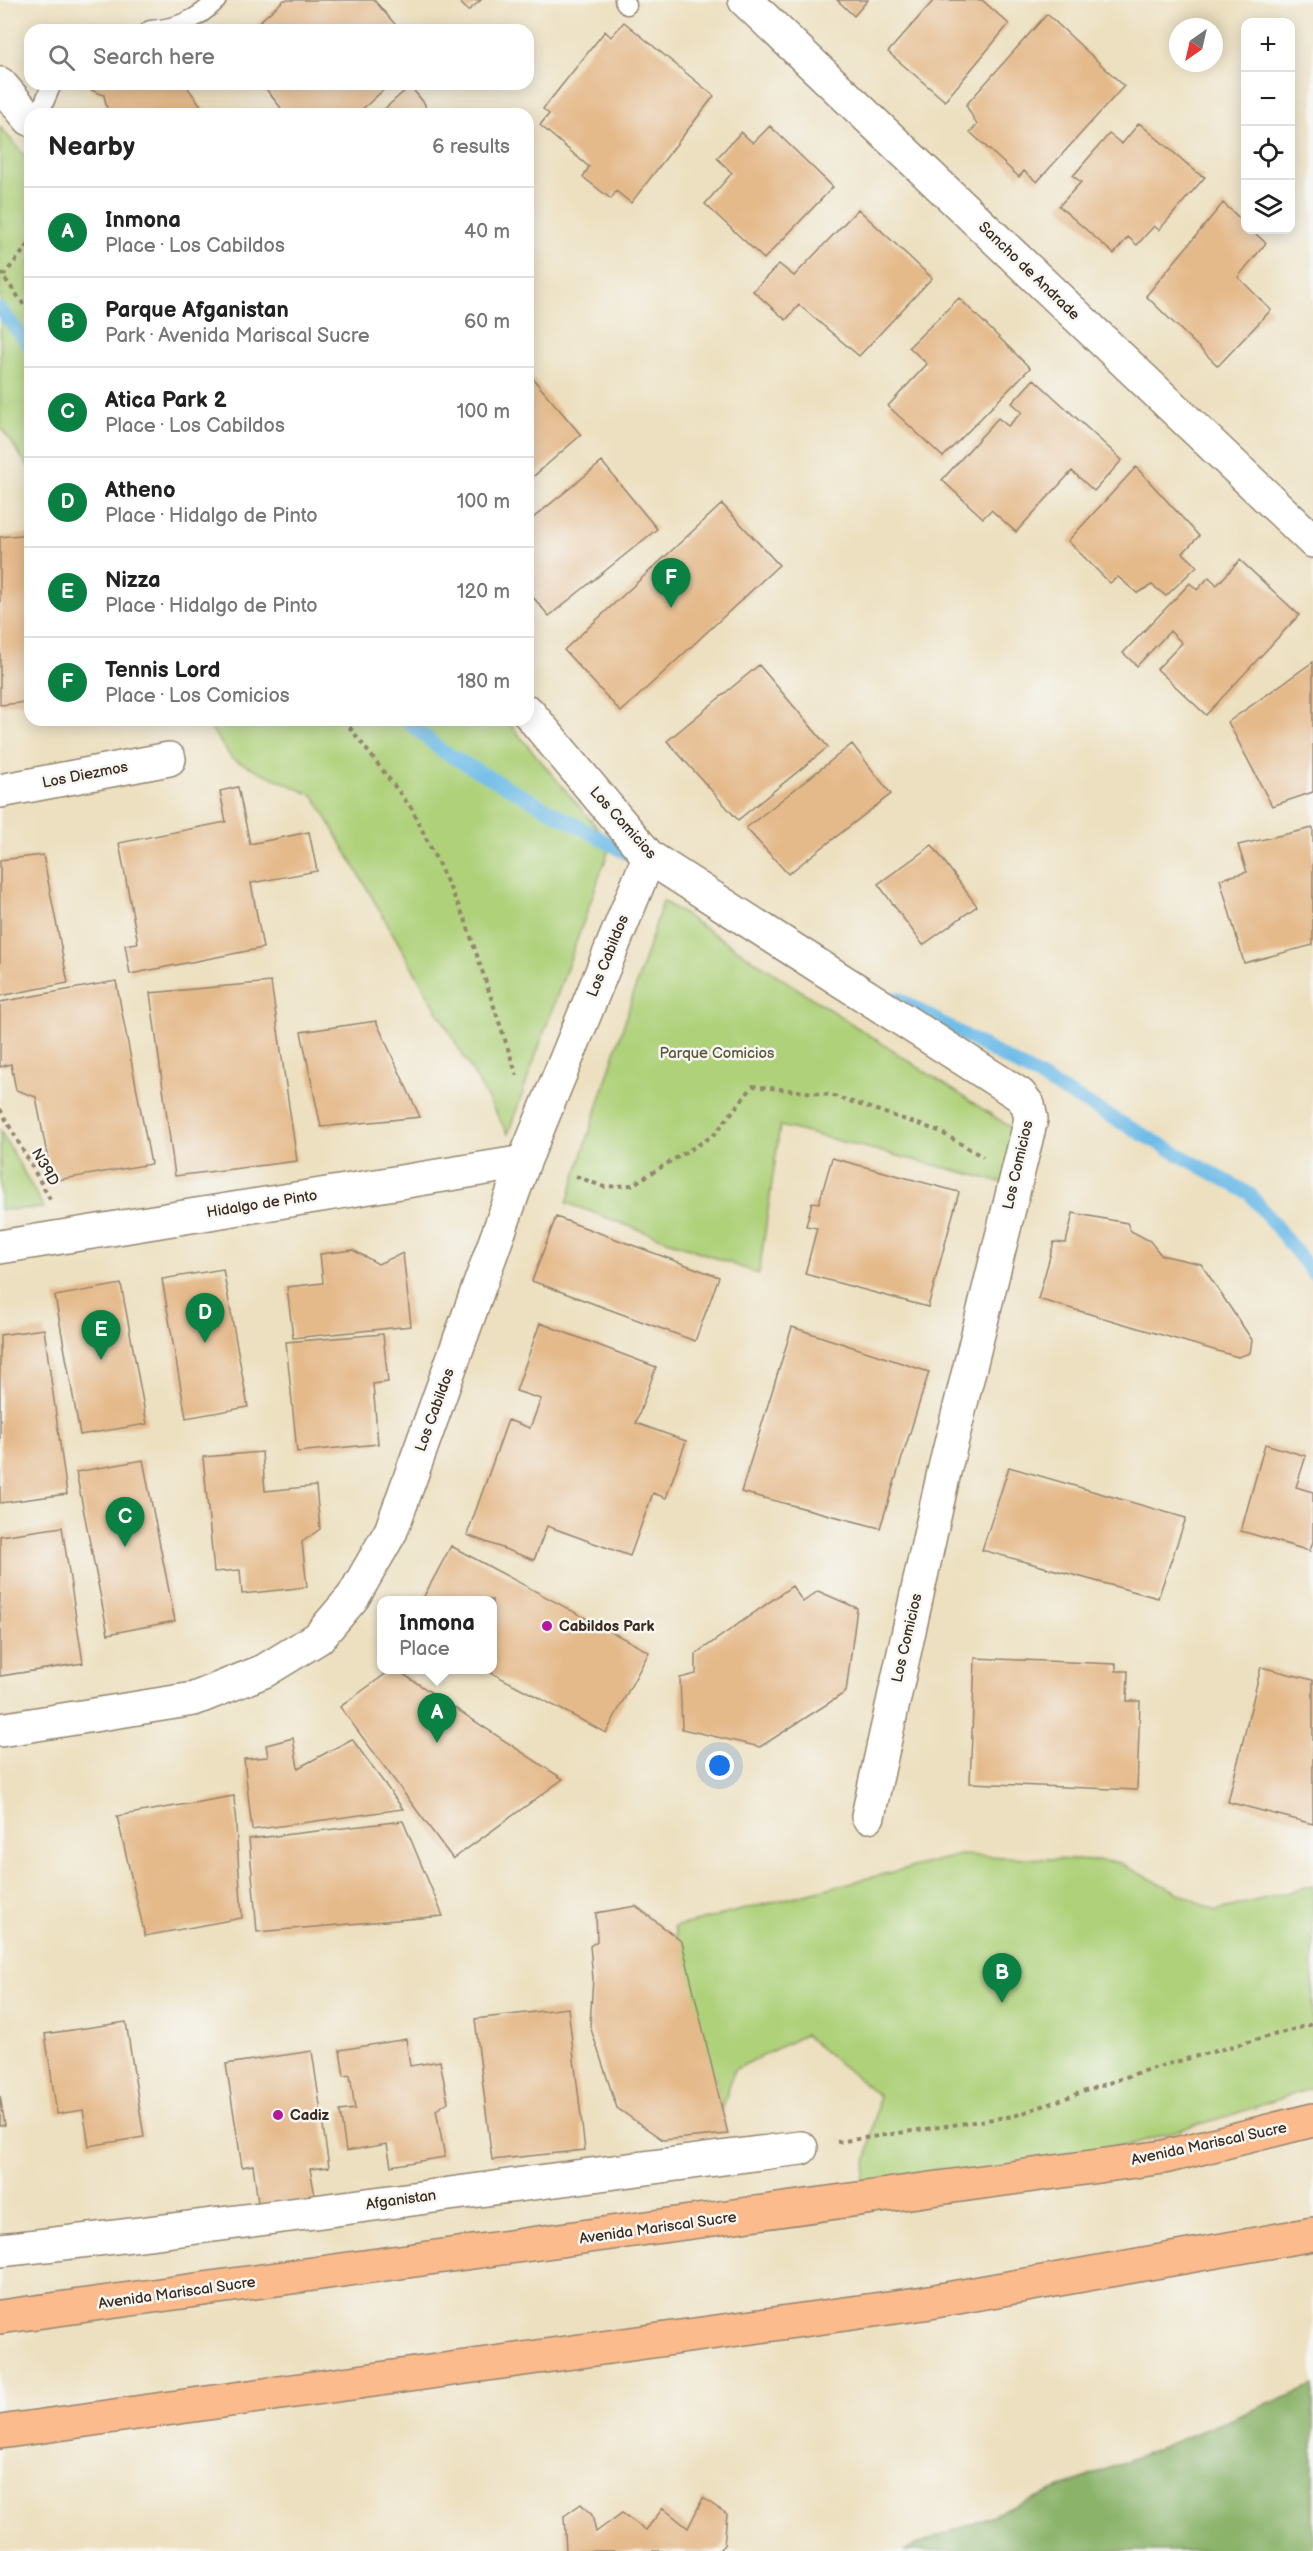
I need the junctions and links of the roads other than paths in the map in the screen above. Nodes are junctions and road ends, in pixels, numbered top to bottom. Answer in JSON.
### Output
{"nodes":[{"id":1,"x":217,"y":0,"type":"edge"},
{"id":2,"x":745,"y":0,"type":"edge"},
{"id":3,"x":186,"y":24,"type":"edge"},
{"id":4,"x":0,"y":84,"type":"edge"},
{"id":5,"x":49,"y":90,"type":"edge"},
{"id":6,"x":42,"y":108,"type":"edge"},
{"id":7,"x":24,"y":112,"type":"edge"},
{"id":8,"x":1313,"y":541,"type":"edge"},
{"id":9,"x":534,"y":719,"type":"edge"},
{"id":10,"x":169,"y":759,"type":"dead end"},
{"id":11,"x":0,"y":791,"type":"edge"},
{"id":12,"x":649,"y":857,"type":"junction"},
{"id":13,"x":524,"y":1162,"type":"junction"},
{"id":14,"x":0,"y":1247,"type":"edge"},
{"id":15,"x":0,"y":1730,"type":"edge"},
{"id":16,"x":868,"y":1816,"type":"dead end"},
{"id":17,"x":1313,"y":2120,"type":"edge"},
{"id":18,"x":801,"y":2148,"type":"road end"},
{"id":19,"x":1313,"y":2234,"type":"edge"},
{"id":20,"x":0,"y":2250,"type":"edge"},
{"id":21,"x":0,"y":2317,"type":"edge"},
{"id":22,"x":0,"y":2432,"type":"edge"}],
"edges":[{"from":1,"to":3,"type":"lane"},
{"from":2,"to":8,"type":"street","name":"Sancho de Andrade"},
{"from":4,"to":7,"type":"street"},
{"from":5,"to":6,"type":"lane"},
{"from":9,"to":12,"type":"street","name":"Los Comicios"},
{"from":10,"to":11,"type":"street","name":"Los Diezmos"},
{"from":12,"to":13,"type":"street","name":"Los Cabildos"},
{"from":12,"to":16,"type":"street","name":"Los Comicios"},
{"from":13,"to":14,"type":"street","name":"Hidalgo de Pinto"},
{"from":13,"to":15,"type":"street","name":"Los Cabildos"},
{"from":17,"to":21,"type":"main road","name":"Avenida Mariscal Sucre"},
{"from":18,"to":20,"type":"street","name":"Afganistan"},
{"from":19,"to":22,"type":"main road"}]}
